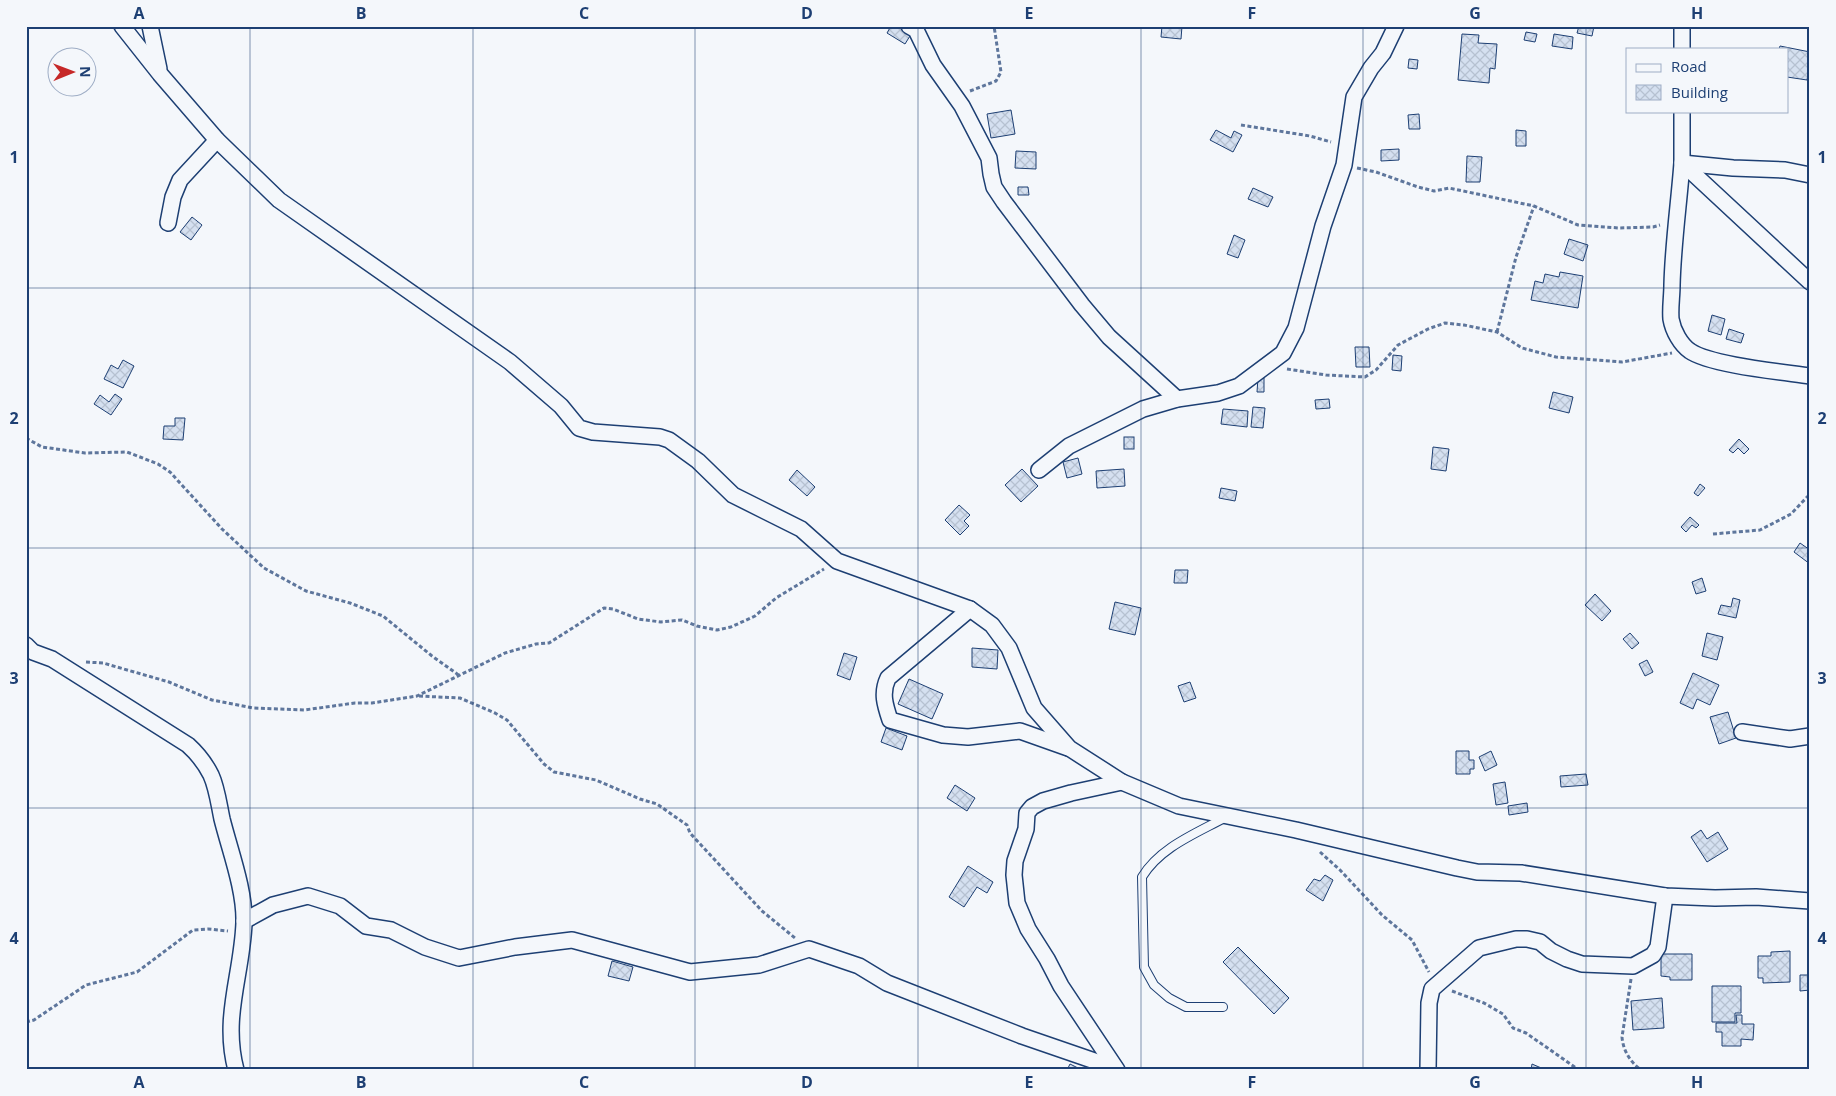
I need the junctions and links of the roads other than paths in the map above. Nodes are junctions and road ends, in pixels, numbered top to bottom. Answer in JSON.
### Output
{"nodes":[{"id":1,"x":122,"y":26,"type":"edge"},
{"id":2,"x":150,"y":26,"type":"edge"},
{"id":3,"x":909,"y":26,"type":"edge"},
{"id":4,"x":1396,"y":26,"type":"edge"},
{"id":5,"x":1682,"y":26,"type":"edge"},
{"id":6,"x":1682,"y":48,"type":"edge"},
{"id":7,"x":160,"y":74,"type":"junction"},
{"id":8,"x":1682,"y":112,"type":"edge"},
{"id":9,"x":217,"y":140,"type":"junction"},
{"id":10,"x":1682,"y":163,"type":"junction"},
{"id":11,"x":1810,"y":174,"type":"edge"},
{"id":12,"x":168,"y":224,"type":"dead end"},
{"id":13,"x":1810,"y":282,"type":"edge"},
{"id":14,"x":1810,"y":376,"type":"edge"},
{"id":15,"x":1177,"y":399,"type":"junction"},
{"id":16,"x":1039,"y":470,"type":"dead end"},
{"id":17,"x":970,"y":609,"type":"junction"},
{"id":18,"x":26,"y":645,"type":"edge"},
{"id":19,"x":1742,"y":732,"type":"dead end"},
{"id":20,"x":1810,"y":736,"type":"edge"},
{"id":21,"x":1069,"y":748,"type":"junction"},
{"id":22,"x":1122,"y":782,"type":"junction"},
{"id":23,"x":1228,"y":816,"type":"junction"},
{"id":24,"x":1665,"y":896,"type":"junction"},
{"id":25,"x":1810,"y":900,"type":"edge"},
{"id":26,"x":244,"y":927,"type":"junction"},
{"id":27,"x":1223,"y":1007,"type":"dead end"},
{"id":28,"x":1116,"y":1069,"type":"edge"},
{"id":29,"x":236,"y":1070,"type":"edge"},
{"id":30,"x":1428,"y":1070,"type":"edge"}],
"edges":[{"from":1,"to":7,"type":"street"},
{"from":2,"to":7,"type":"street"},
{"from":3,"to":15,"type":"street"},
{"from":4,"to":15,"type":"street"},
{"from":5,"to":6,"type":"street"},
{"from":7,"to":9,"type":"street"},
{"from":8,"to":10,"type":"street"},
{"from":9,"to":12,"type":"street"},
{"from":9,"to":17,"type":"street"},
{"from":10,"to":11,"type":"street"},
{"from":10,"to":13,"type":"street"},
{"from":10,"to":14,"type":"street"},
{"from":15,"to":16,"type":"street"},
{"from":17,"to":21,"type":"street"},
{"from":17,"to":21,"type":"street"},
{"from":18,"to":26,"type":"street"},
{"from":19,"to":20,"type":"street"},
{"from":21,"to":22,"type":"street"},
{"from":22,"to":23,"type":"street"},
{"from":22,"to":28,"type":"street"},
{"from":23,"to":24,"type":"street"},
{"from":23,"to":27,"type":"lane"},
{"from":24,"to":25,"type":"street"},
{"from":24,"to":30,"type":"street"},
{"from":26,"to":28,"type":"street"},
{"from":26,"to":29,"type":"street"}]}
